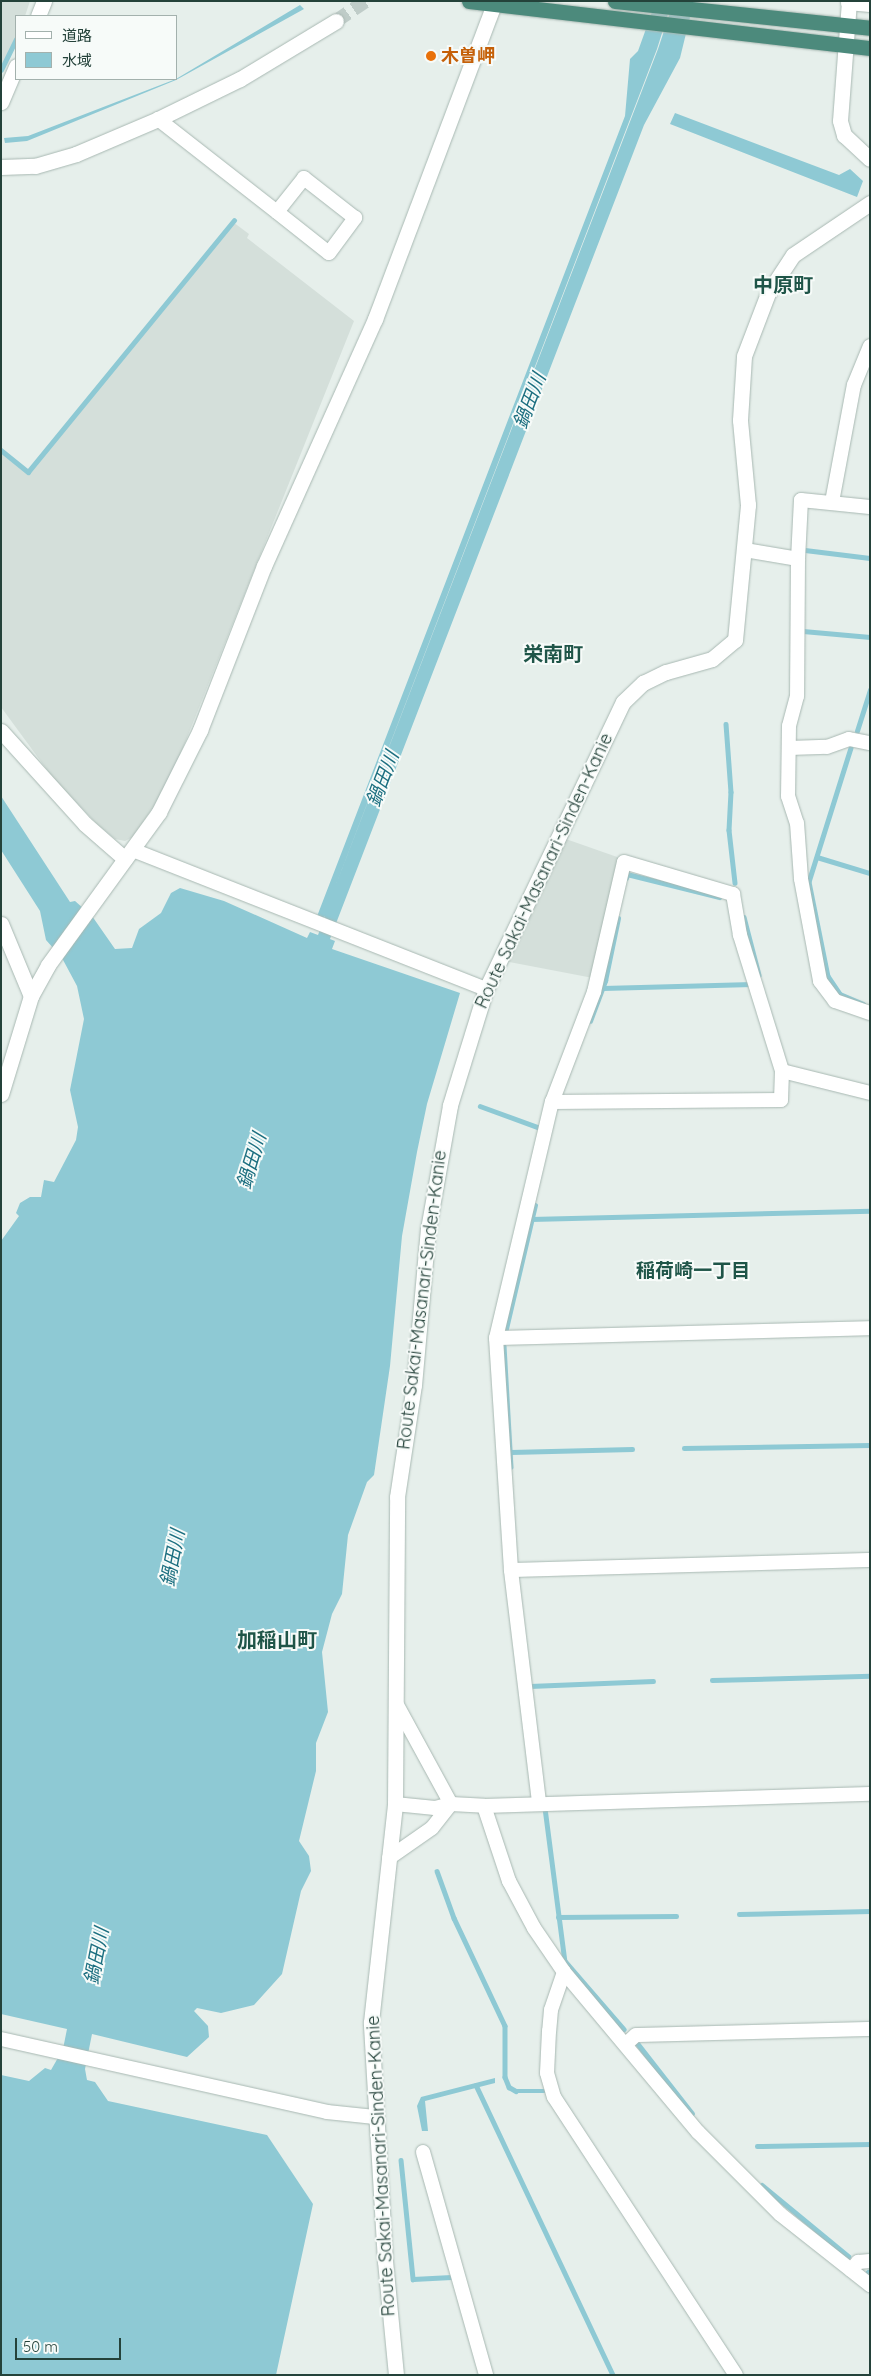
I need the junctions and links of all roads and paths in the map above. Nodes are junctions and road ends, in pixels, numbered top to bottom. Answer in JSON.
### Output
{"nodes":[{"id":1,"x":44,"y":1,"type":"edge"},
{"id":2,"x":469,"y":1,"type":"edge"},
{"id":3,"x":616,"y":1,"type":"edge"},
{"id":4,"x":848,"y":2,"type":"edge"},
{"id":5,"x":494,"y":3,"type":"edge"},
{"id":6,"x":870,"y":5,"type":"edge"},
{"id":7,"x":38,"y":15,"type":"edge"},
{"id":8,"x":336,"y":21,"type":"tunnel mouth"},
{"id":9,"x":847,"y":26,"type":"junction"},
{"id":10,"x":870,"y":28,"type":"edge"},
{"id":11,"x":846,"y":46,"type":"junction"},
{"id":12,"x":870,"y":48,"type":"edge"},
{"id":13,"x":15,"y":68,"type":"edge"},
{"id":14,"x":1,"y":102,"type":"edge"},
{"id":15,"x":158,"y":119,"type":"junction"},
{"id":16,"x":870,"y":159,"type":"edge"},
{"id":17,"x":1,"y":168,"type":"edge"},
{"id":18,"x":870,"y":203,"type":"edge"},
{"id":19,"x":277,"y":212,"type":"junction"},
{"id":20,"x":870,"y":346,"type":"edge"},
{"id":21,"x":832,"y":502,"type":"junction"},
{"id":22,"x":870,"y":507,"type":"edge"},
{"id":23,"x":745,"y":550,"type":"junction"},
{"id":24,"x":798,"y":559,"type":"junction"},
{"id":25,"x":1,"y":730,"type":"edge"},
{"id":26,"x":870,"y":743,"type":"edge"},
{"id":27,"x":789,"y":748,"type":"junction"},
{"id":28,"x":129,"y":855,"type":"junction"},
{"id":29,"x":1,"y":924,"type":"edge"},
{"id":30,"x":486,"y":988,"type":"junction"},
{"id":31,"x":31,"y":996,"type":"junction"},
{"id":32,"x":870,"y":1014,"type":"edge"},
{"id":33,"x":782,"y":1071,"type":"junction"},
{"id":34,"x":870,"y":1093,"type":"edge"},
{"id":35,"x":1,"y":1094,"type":"edge"},
{"id":36,"x":552,"y":1102,"type":"junction"},
{"id":37,"x":870,"y":1328,"type":"edge"},
{"id":38,"x":496,"y":1338,"type":"junction"},
{"id":39,"x":870,"y":1560,"type":"edge"},
{"id":40,"x":511,"y":1570,"type":"junction"},
{"id":41,"x":396,"y":1703,"type":"junction"},
{"id":42,"x":870,"y":1794,"type":"edge"},
{"id":43,"x":539,"y":1802,"type":"junction"},
{"id":44,"x":395,"y":1804,"type":"junction"},
{"id":45,"x":451,"y":1804,"type":"junction"},
{"id":46,"x":484,"y":1806,"type":"junction"},
{"id":47,"x":389,"y":1858,"type":"junction"},
{"id":48,"x":564,"y":1972,"type":"junction"},
{"id":49,"x":870,"y":2029,"type":"edge"},
{"id":50,"x":1,"y":2039,"type":"edge"},
{"id":51,"x":626,"y":2044,"type":"junction"},
{"id":52,"x":375,"y":2116,"type":"junction"},
{"id":53,"x":423,"y":2152,"type":"dead end"},
{"id":54,"x":870,"y":2262,"type":"edge"},
{"id":55,"x":852,"y":2270,"type":"junction"},
{"id":56,"x":870,"y":2284,"type":"edge"},
{"id":57,"x":396,"y":2375,"type":"edge"},
{"id":58,"x":486,"y":2375,"type":"edge"},
{"id":59,"x":736,"y":2375,"type":"edge"}],
"edges":[{"from":1,"to":7,"type":"main road"},
{"from":2,"to":5,"type":"highway"},
{"from":3,"to":9,"type":"highway"},
{"from":4,"to":6,"type":"street"},
{"from":4,"to":9,"type":"main road"},
{"from":5,"to":11,"type":"highway"},
{"from":5,"to":28,"type":"main road"},
{"from":8,"to":15,"type":"main road"},
{"from":9,"to":10,"type":"highway"},
{"from":9,"to":11,"type":"main road"},
{"from":11,"to":12,"type":"highway"},
{"from":11,"to":16,"type":"main road"},
{"from":13,"to":14,"type":"main road"},
{"from":15,"to":17,"type":"main road"},
{"from":15,"to":19,"type":"street"},
{"from":18,"to":23,"type":"main road","name":"Route Sakai-Masanari-Sinden-Kanie"},
{"from":19,"to":19,"type":"street"},
{"from":20,"to":21,"type":"street"},
{"from":21,"to":22,"type":"street"},
{"from":21,"to":24,"type":"street"},
{"from":23,"to":24,"type":"street"},
{"from":23,"to":30,"type":"main road","name":"Route Sakai-Masanari-Sinden-Kanie"},
{"from":24,"to":27,"type":"street"},
{"from":25,"to":28,"type":"main road"},
{"from":26,"to":27,"type":"street"},
{"from":27,"to":32,"type":"street"},
{"from":28,"to":30,"type":"street"},
{"from":28,"to":31,"type":"main road"},
{"from":29,"to":31,"type":"main road"},
{"from":30,"to":41,"type":"main road","name":"Route Sakai-Masanari-Sinden-Kanie"},
{"from":31,"to":35,"type":"main road"},
{"from":33,"to":34,"type":"street"},
{"from":33,"to":36,"type":"street"},
{"from":33,"to":36,"type":"street"},
{"from":36,"to":38,"type":"street"},
{"from":37,"to":38,"type":"street"},
{"from":38,"to":40,"type":"street"},
{"from":39,"to":40,"type":"street"},
{"from":40,"to":43,"type":"street"},
{"from":41,"to":44,"type":"main road","name":"Route Sakai-Masanari-Sinden-Kanie"},
{"from":41,"to":45,"type":"street"},
{"from":42,"to":43,"type":"street"},
{"from":43,"to":46,"type":"street"},
{"from":44,"to":45,"type":"street"},
{"from":44,"to":47,"type":"main road","name":"Route Sakai-Masanari-Sinden-Kanie"},
{"from":45,"to":46,"type":"street"},
{"from":45,"to":47,"type":"street"},
{"from":46,"to":48,"type":"street"},
{"from":47,"to":52,"type":"main road","name":"Route Sakai-Masanari-Sinden-Kanie"},
{"from":48,"to":51,"type":"street"},
{"from":48,"to":59,"type":"street"},
{"from":49,"to":51,"type":"street"},
{"from":50,"to":52,"type":"street"},
{"from":51,"to":55,"type":"street"},
{"from":52,"to":57,"type":"main road","name":"Route Sakai-Masanari-Sinden-Kanie"},
{"from":53,"to":58,"type":"street"},
{"from":54,"to":55,"type":"street"},
{"from":55,"to":56,"type":"street"}]}
